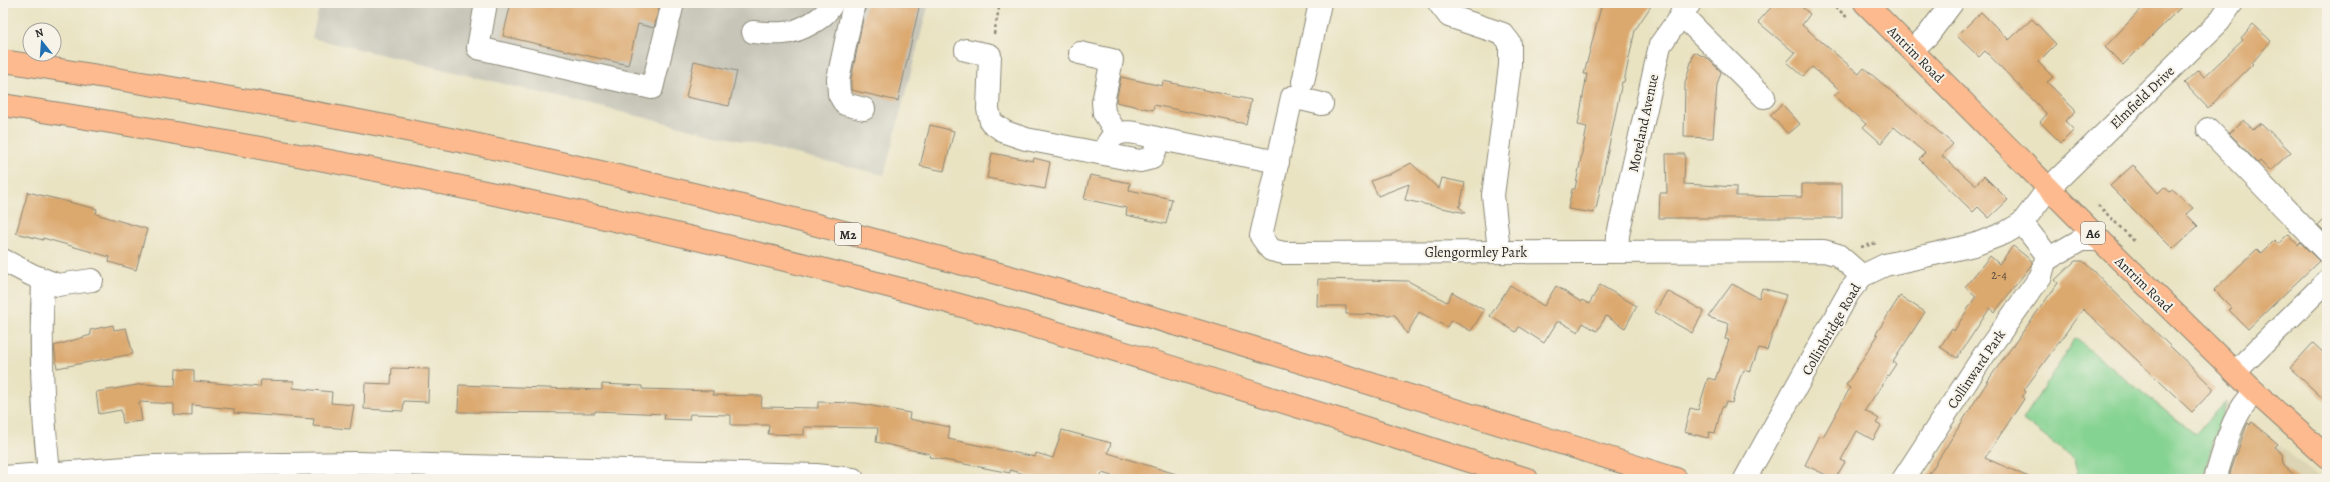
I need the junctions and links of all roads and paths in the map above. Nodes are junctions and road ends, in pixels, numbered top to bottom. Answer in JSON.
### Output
{"nodes":[{"id":1,"x":486,"y":3,"type":"edge"},
{"id":2,"x":673,"y":3,"type":"edge"},
{"id":3,"x":832,"y":3,"type":"edge"},
{"id":4,"x":854,"y":3,"type":"edge"},
{"id":5,"x":1000,"y":3,"type":"edge"},
{"id":6,"x":1320,"y":3,"type":"edge"},
{"id":7,"x":1439,"y":3,"type":"edge"},
{"id":8,"x":1865,"y":3,"type":"edge"},
{"id":9,"x":1952,"y":3,"type":"edge"},
{"id":10,"x":2232,"y":3,"type":"edge"},
{"id":11,"x":1685,"y":8,"type":"edge"},
{"id":12,"x":753,"y":32,"type":"dead end"},
{"id":13,"x":966,"y":50,"type":"dead end"},
{"id":14,"x":1912,"y":50,"type":"junction"},
{"id":15,"x":1080,"y":53,"type":"dead end"},
{"id":16,"x":990,"y":55,"type":"junction"},
{"id":17,"x":3,"y":61,"type":"edge"},
{"id":18,"x":1303,"y":82,"type":"dead end"},
{"id":19,"x":1764,"y":97,"type":"dead end"},
{"id":20,"x":1322,"y":104,"type":"dead end"},
{"id":21,"x":3,"y":105,"type":"edge"},
{"id":22,"x":864,"y":109,"type":"dead end"},
{"id":23,"x":2208,"y":129,"type":"dead end"},
{"id":24,"x":1117,"y":134,"type":"junction"},
{"id":25,"x":1160,"y":138,"type":"junction"},
{"id":26,"x":1103,"y":154,"type":"junction"},
{"id":27,"x":1278,"y":162,"type":"junction"},
{"id":28,"x":2048,"y":189,"type":"junction"},
{"id":29,"x":2022,"y":223,"type":"junction"},
{"id":30,"x":2100,"y":240,"type":"junction"},
{"id":31,"x":1880,"y":243,"type":"dead end"},
{"id":32,"x":1855,"y":248,"type":"dead end"},
{"id":33,"x":1617,"y":251,"type":"junction"},
{"id":34,"x":1499,"y":252,"type":"junction"},
{"id":35,"x":2327,"y":252,"type":"edge"},
{"id":36,"x":3,"y":260,"type":"edge"},
{"id":37,"x":2046,"y":260,"type":"junction"},
{"id":38,"x":1862,"y":276,"type":"junction"},
{"id":39,"x":43,"y":280,"type":"junction"},
{"id":40,"x":92,"y":280,"type":"dead end"},
{"id":41,"x":2327,"y":281,"type":"edge"},
{"id":42,"x":2235,"y":372,"type":"junction"},
{"id":43,"x":2255,"y":392,"type":"junction"},
{"id":44,"x":2327,"y":457,"type":"edge"},
{"id":45,"x":1750,"y":471,"type":"edge"},
{"id":46,"x":193,"y":472,"type":"edge"},
{"id":47,"x":426,"y":472,"type":"edge"},
{"id":48,"x":48,"y":474,"type":"junction"},
{"id":49,"x":636,"y":474,"type":"edge"},
{"id":50,"x":3,"y":477,"type":"edge"},
{"id":51,"x":853,"y":479,"type":"edge"},
{"id":52,"x":1527,"y":479,"type":"edge"},
{"id":53,"x":1676,"y":479,"type":"edge"},
{"id":54,"x":1905,"y":479,"type":"edge"},
{"id":55,"x":2214,"y":479,"type":"edge"}],
"edges":[{"from":1,"to":2,"type":"street"},
{"from":3,"to":12,"type":"street"},
{"from":4,"to":22,"type":"street"},
{"from":5,"to":16,"type":"path"},
{"from":6,"to":18,"type":"street"},
{"from":7,"to":34,"type":"street"},
{"from":8,"to":14,"type":"main road","name":"Antrim Road","number":"A6"},
{"from":9,"to":14,"type":"street"},
{"from":10,"to":28,"type":"street","name":"Elmfield Drive"},
{"from":11,"to":19,"type":"street"},
{"from":11,"to":33,"type":"street","name":"Moreland Avenue"},
{"from":13,"to":16,"type":"street"},
{"from":14,"to":28,"type":"main road","name":"Antrim Road","number":"A6"},
{"from":15,"to":24,"type":"street"},
{"from":16,"to":26,"type":"street"},
{"from":17,"to":53,"type":"main road","number":"M2"},
{"from":20,"to":27,"type":"street","name":"Glengormley Park"},
{"from":21,"to":52,"type":"main road"},
{"from":23,"to":35,"type":"street"},
{"from":24,"to":25,"type":"street"},
{"from":24,"to":26,"type":"street"},
{"from":25,"to":26,"type":"street"},
{"from":25,"to":27,"type":"street"},
{"from":27,"to":34,"type":"street","name":"Glengormley Park"},
{"from":28,"to":29,"type":"street","name":"Collinbridge Road"},
{"from":28,"to":30,"type":"main road","name":"Antrim Road","number":"A6"},
{"from":29,"to":37,"type":"street"},
{"from":29,"to":38,"type":"street","name":"Collinbridge Road"},
{"from":30,"to":37,"type":"street"},
{"from":30,"to":42,"type":"main road","name":"Antrim Road","number":"A6"},
{"from":31,"to":32,"type":"path"},
{"from":33,"to":34,"type":"street","name":"Glengormley Park"},
{"from":33,"to":38,"type":"street","name":"Glengormley Park"},
{"from":36,"to":39,"type":"street"},
{"from":37,"to":54,"type":"street","name":"Collinward Park"},
{"from":38,"to":45,"type":"street","name":"Collinbridge Road"},
{"from":39,"to":40,"type":"street"},
{"from":39,"to":48,"type":"street"},
{"from":41,"to":42,"type":"street"},
{"from":42,"to":43,"type":"main road","name":"Antrim Road","number":"A6"},
{"from":43,"to":44,"type":"main road","name":"Antrim Road","number":"A6"},
{"from":43,"to":55,"type":"street"},
{"from":46,"to":47,"type":"street"},
{"from":46,"to":48,"type":"street"},
{"from":47,"to":49,"type":"street"},
{"from":48,"to":50,"type":"street"},
{"from":49,"to":51,"type":"street"}]}
